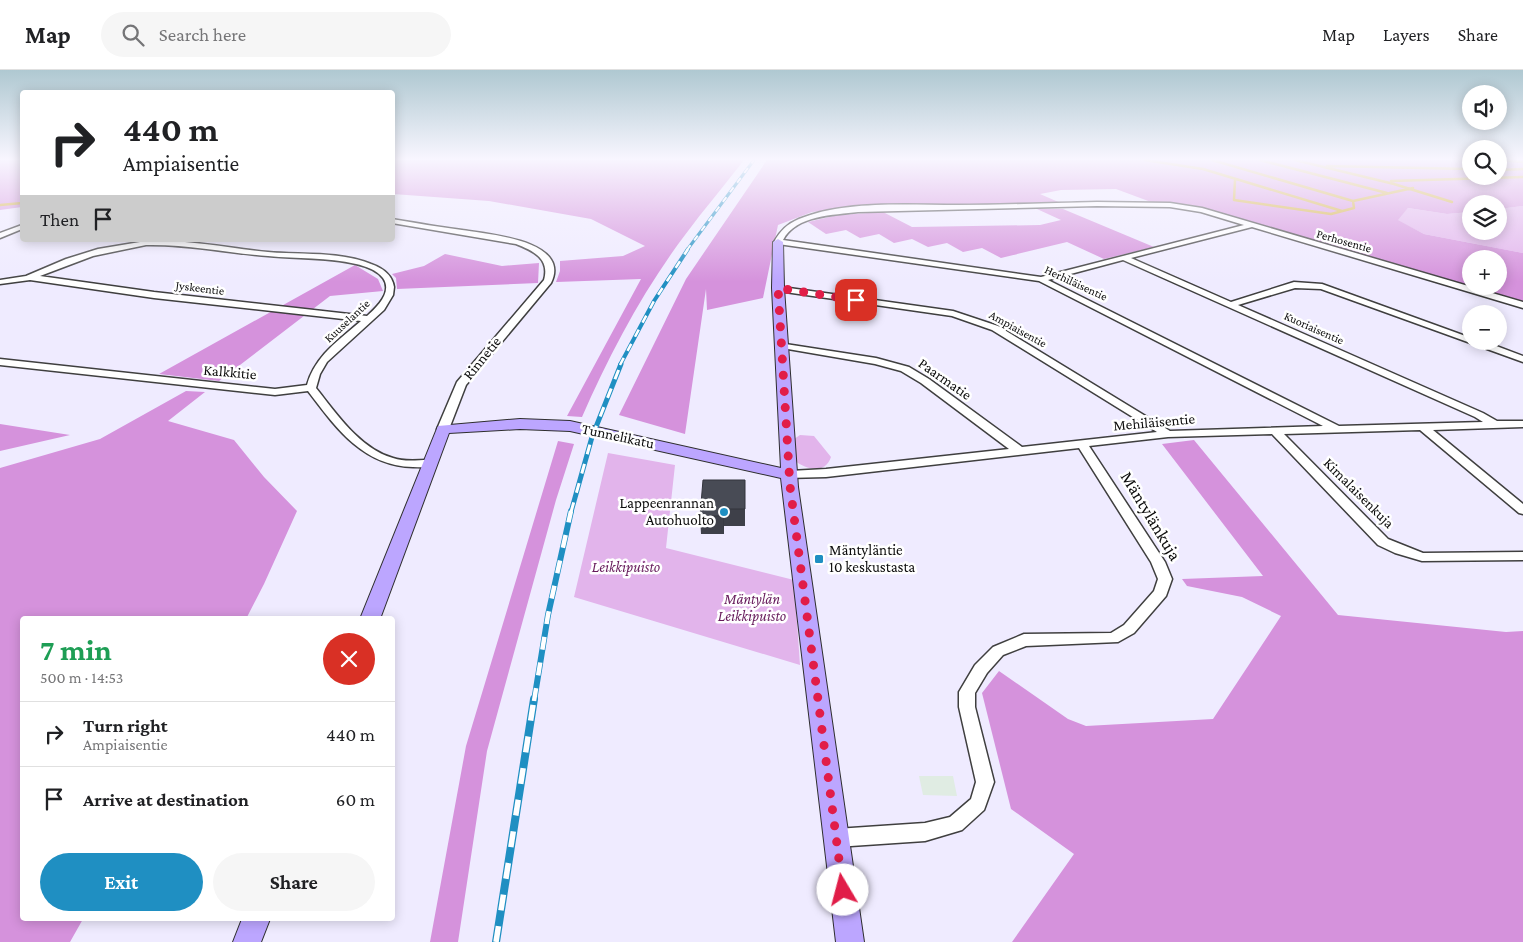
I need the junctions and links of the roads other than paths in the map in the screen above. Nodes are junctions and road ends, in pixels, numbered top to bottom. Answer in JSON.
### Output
{"nodes":[{"id":1,"x":395,"y":222,"type":"edge"},
{"id":2,"x":1252,"y":225,"type":"junction"},
{"id":3,"x":20,"y":228,"type":"edge"},
{"id":4,"x":0,"y":236,"type":"edge"},
{"id":5,"x":778,"y":242,"type":"junction"},
{"id":6,"x":1124,"y":258,"type":"junction"},
{"id":7,"x":29,"y":277,"type":"junction"},
{"id":8,"x":1041,"y":279,"type":"junction"},
{"id":9,"x":0,"y":282,"type":"edge"},
{"id":10,"x":778,"y":288,"type":"junction"},
{"id":11,"x":1230,"y":305,"type":"junction"},
{"id":12,"x":1523,"y":305,"type":"edge"},
{"id":13,"x":369,"y":318,"type":"junction"},
{"id":14,"x":1462,"y":337,"type":"edge"},
{"id":15,"x":782,"y":345,"type":"junction"},
{"id":16,"x":1498,"y":350,"type":"edge"},
{"id":17,"x":1523,"y":359,"type":"edge"},
{"id":18,"x":0,"y":362,"type":"edge"},
{"id":19,"x":311,"y":388,"type":"junction"},
{"id":20,"x":1494,"y":424,"type":"junction"},
{"id":21,"x":1523,"y":424,"type":"edge"},
{"id":22,"x":1423,"y":427,"type":"junction"},
{"id":23,"x":443,"y":429,"type":"junction"},
{"id":24,"x":1337,"y":429,"type":"junction"},
{"id":25,"x":1275,"y":431,"type":"junction"},
{"id":26,"x":1168,"y":434,"type":"junction"},
{"id":27,"x":1082,"y":444,"type":"junction"},
{"id":28,"x":1020,"y":451,"type":"junction"},
{"id":29,"x":428,"y":464,"type":"junction"},
{"id":30,"x":790,"y":475,"type":"junction"},
{"id":31,"x":1523,"y":510,"type":"edge"},
{"id":32,"x":1523,"y":556,"type":"edge"},
{"id":33,"x":371,"y":616,"type":"edge"},
{"id":34,"x":836,"y":838,"type":"junction"},
{"id":35,"x":255,"y":921,"type":"edge"},
{"id":36,"x":247,"y":942,"type":"edge"},
{"id":37,"x":850,"y":942,"type":"edge"}],
"edges":[{"from":1,"to":23,"type":"street","name":"Rinnetie"},
{"from":2,"to":5,"type":"street","name":"Perhosentie"},
{"from":2,"to":6,"type":"street"},
{"from":2,"to":12,"type":"street","name":"Perhosentie"},
{"from":3,"to":4,"type":"street"},
{"from":5,"to":8,"type":"street","name":"Herhiläisentie"},
{"from":5,"to":10,"type":"street"},
{"from":6,"to":8,"type":"street"},
{"from":6,"to":11,"type":"street","name":"Kuoriaisentie"},
{"from":7,"to":9,"type":"street","name":"Kuuselantie"},
{"from":7,"to":13,"type":"street","name":"Jyskeentie"},
{"from":7,"to":13,"type":"street","name":"Kuuselantie"},
{"from":8,"to":24,"type":"street","name":"Herhiläisentie"},
{"from":10,"to":15,"type":"street"},
{"from":10,"to":26,"type":"street","name":"Ampiaisentie"},
{"from":11,"to":14,"type":"street"},
{"from":11,"to":20,"type":"street","name":"Kuoriaisentie"},
{"from":13,"to":19,"type":"street","name":"Kuuselantie"},
{"from":15,"to":28,"type":"street","name":"Paarmatie"},
{"from":15,"to":30,"type":"street"},
{"from":16,"to":17,"type":"street"},
{"from":18,"to":19,"type":"street","name":"Kalkkitie"},
{"from":19,"to":29,"type":"street"},
{"from":20,"to":21,"type":"street","name":"Mehiläisentie"},
{"from":20,"to":22,"type":"street","name":"Mehiläisentie"},
{"from":22,"to":24,"type":"street","name":"Mehiläisentie"},
{"from":22,"to":31,"type":"street"},
{"from":23,"to":29,"type":"street","name":"Rinnetie"},
{"from":23,"to":30,"type":"street","name":"Tunnelikatu"},
{"from":24,"to":25,"type":"street","name":"Mehiläisentie"},
{"from":25,"to":26,"type":"street","name":"Mehiläisentie"},
{"from":25,"to":32,"type":"street","name":"Kimalaisenkuja"},
{"from":26,"to":27,"type":"street","name":"Mehiläisentie"},
{"from":27,"to":28,"type":"street","name":"Mehiläisentie"},
{"from":27,"to":34,"type":"street","name":"Mäntylänkuja"},
{"from":28,"to":30,"type":"street","name":"Mehiläisentie"},
{"from":29,"to":33,"type":"street","name":"Rinnetie"},
{"from":30,"to":34,"type":"street"},
{"from":34,"to":37,"type":"street"},
{"from":35,"to":36,"type":"street"}]}
